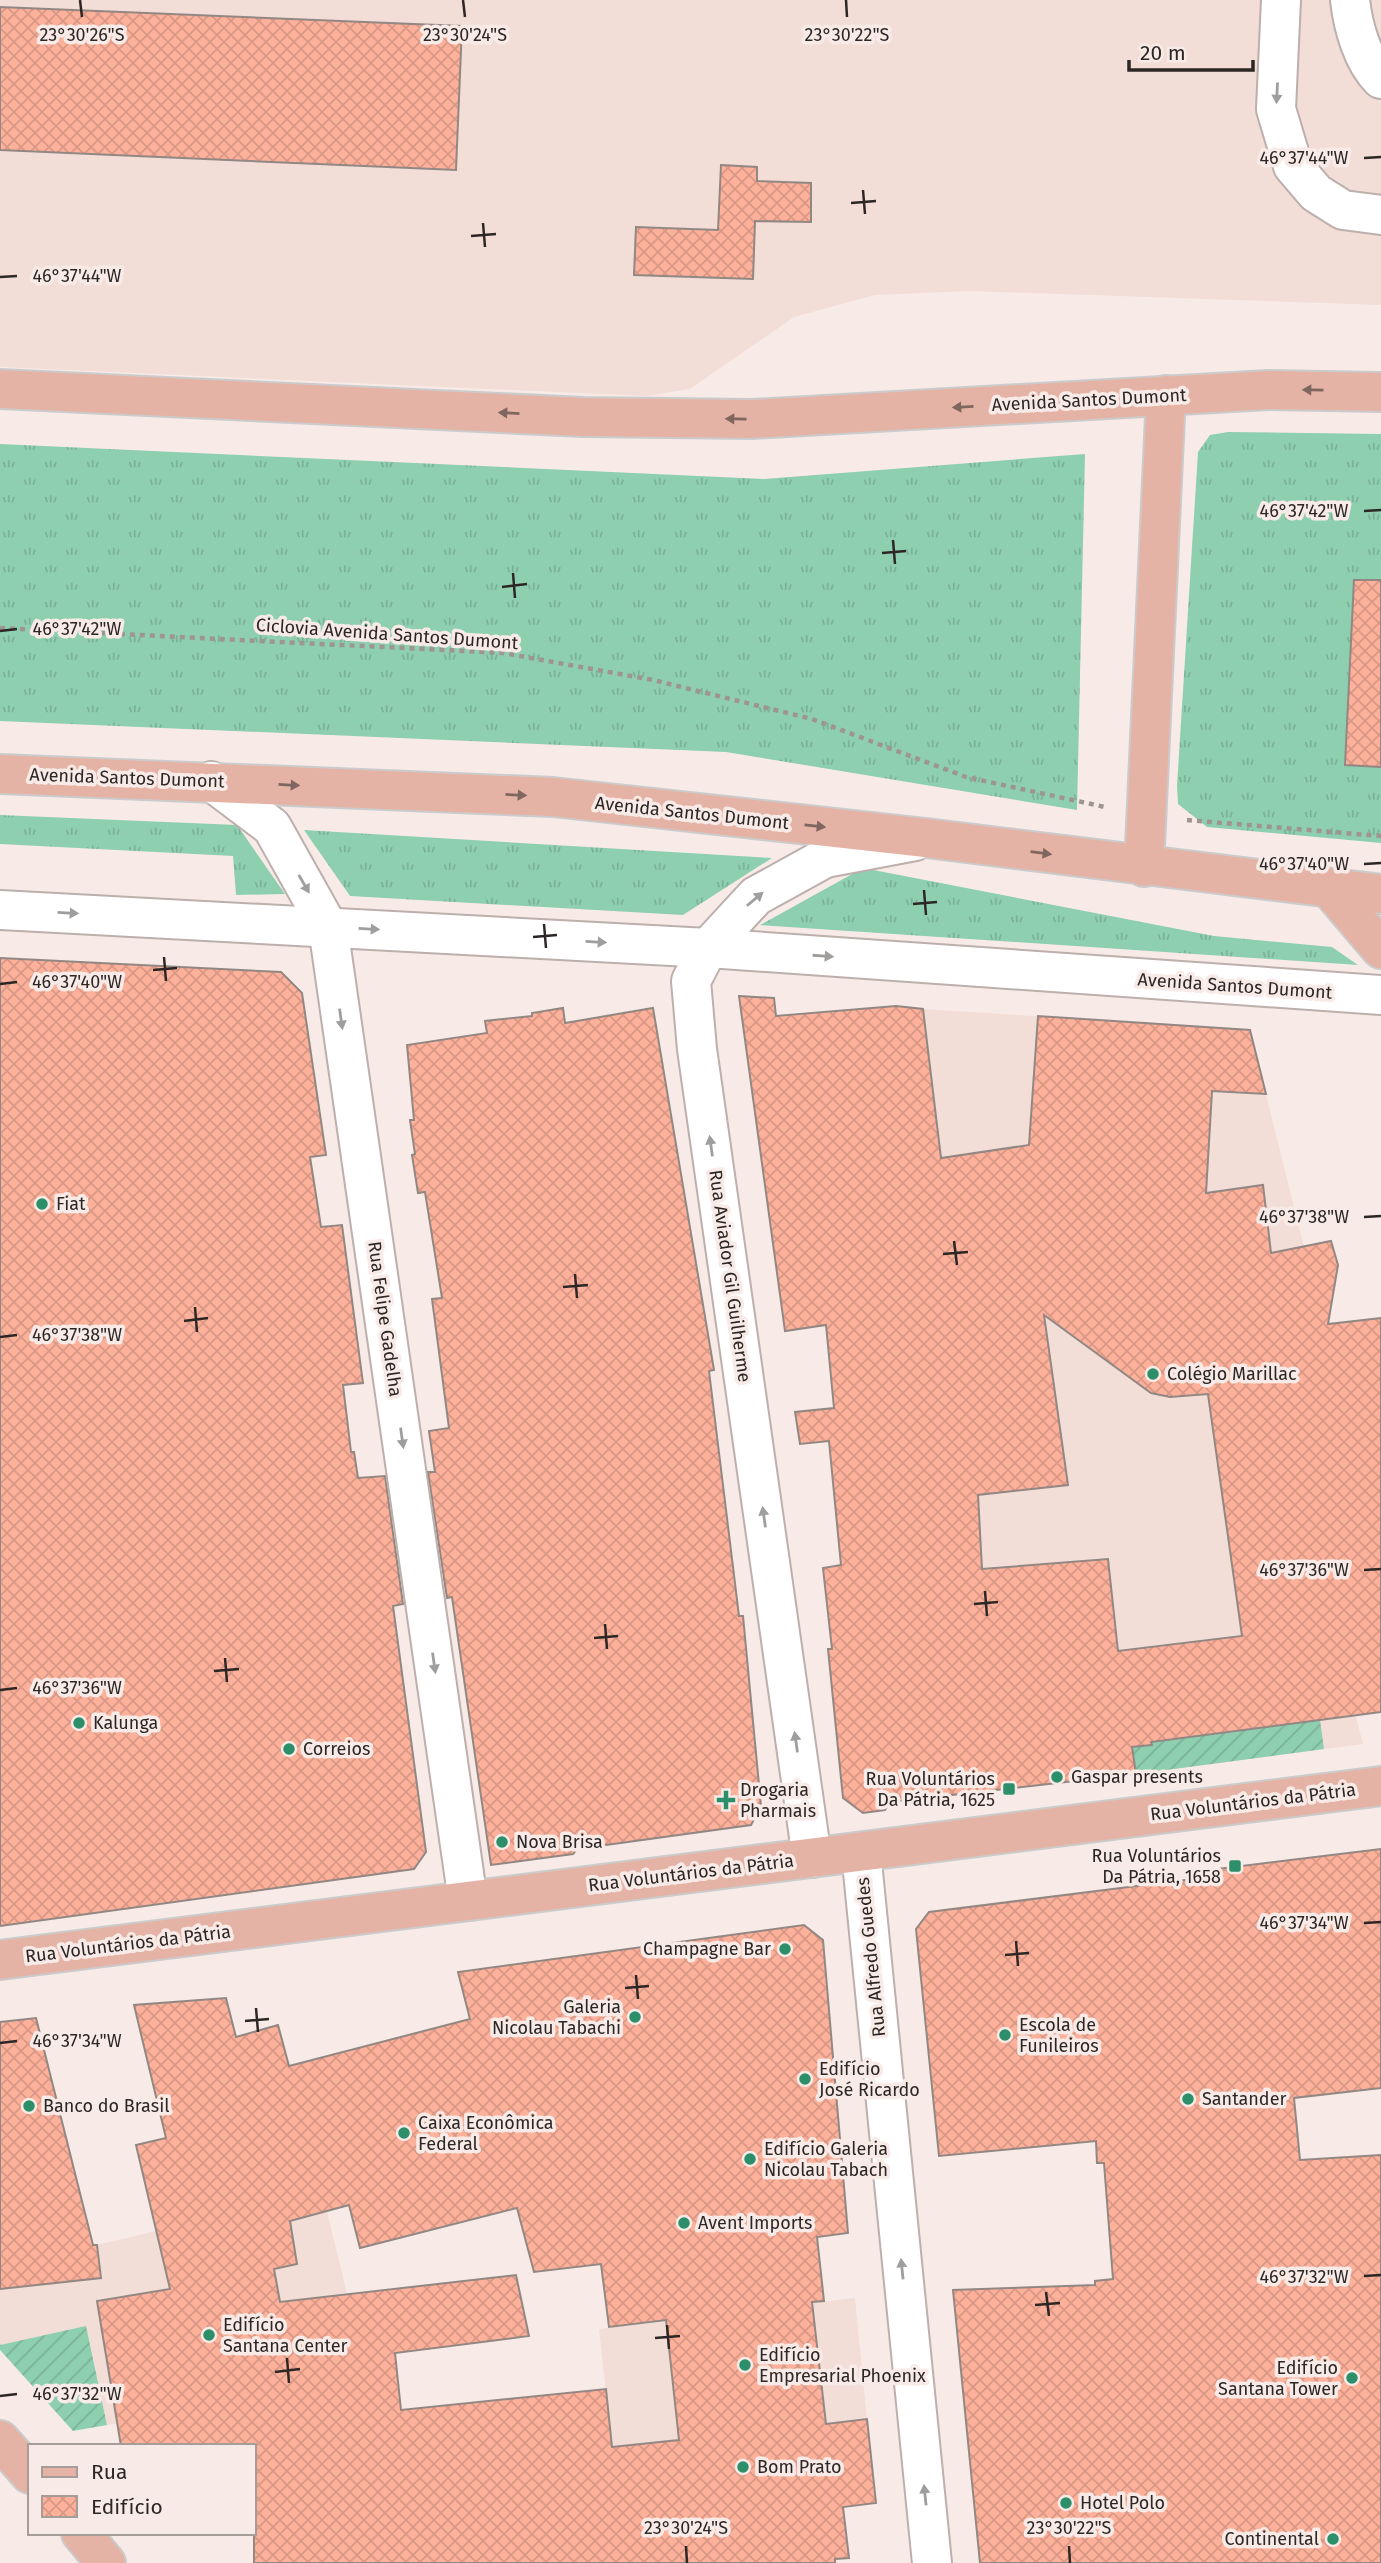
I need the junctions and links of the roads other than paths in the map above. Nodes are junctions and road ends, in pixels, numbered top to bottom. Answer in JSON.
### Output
{"nodes":[{"id":1,"x":1282,"y":0,"type":"edge"},
{"id":2,"x":1350,"y":0,"type":"edge"},
{"id":3,"x":1381,"y":79,"type":"edge"},
{"id":4,"x":1381,"y":215,"type":"edge"},
{"id":5,"x":0,"y":389,"type":"edge"},
{"id":6,"x":1381,"y":392,"type":"edge"},
{"id":7,"x":1166,"y":395,"type":"junction"},
{"id":8,"x":0,"y":774,"type":"edge"},
{"id":9,"x":211,"y":781,"type":"junction"},
{"id":10,"x":926,"y":838,"type":"junction"},
{"id":11,"x":1144,"y":867,"type":"junction"},
{"id":12,"x":1330,"y":889,"type":"junction"},
{"id":13,"x":1381,"y":894,"type":"edge"},
{"id":14,"x":0,"y":909,"type":"edge"},
{"id":15,"x":328,"y":927,"type":"junction"},
{"id":16,"x":708,"y":948,"type":"junction"},
{"id":17,"x":1381,"y":949,"type":"edge"},
{"id":18,"x":1381,"y":995,"type":"edge"},
{"id":19,"x":1381,"y":1786,"type":"edge"},
{"id":20,"x":860,"y":1852,"type":"junction"},
{"id":21,"x":812,"y":1858,"type":"junction"},
{"id":22,"x":468,"y":1901,"type":"junction"},
{"id":23,"x":0,"y":1960,"type":"edge"},
{"id":24,"x":0,"y":2440,"type":"edge"},
{"id":25,"x":28,"y":2472,"type":"edge"},
{"id":26,"x":82,"y":2535,"type":"edge"},
{"id":27,"x":106,"y":2563,"type":"edge"},
{"id":28,"x":932,"y":2563,"type":"edge"}],
"edges":[{"from":1,"to":4,"type":"street","one_way":true},
{"from":2,"to":3,"type":"street"},
{"from":7,"to":5,"type":"main road","name":"Avenida Santos Dumont","one_way":true},
{"from":6,"to":7,"type":"main road","name":"Avenida Santos Dumont","one_way":true},
{"from":7,"to":11,"type":"main road"},
{"from":8,"to":9,"type":"main road","name":"Avenida Santos Dumont"},
{"from":9,"to":10,"type":"main road","name":"Avenida Santos Dumont","one_way":true},
{"from":9,"to":15,"type":"street","name":"Rua Felipe Gadelha","one_way":true},
{"from":10,"to":11,"type":"main road","name":"Avenida Santos Dumont","one_way":true},
{"from":16,"to":10,"type":"street","name":"Rua Aviador Gil Guilherme","one_way":true},
{"from":11,"to":12,"type":"main road","name":"Avenida Santos Dumont"},
{"from":12,"to":13,"type":"main road","name":"Avenida Santos Dumont"},
{"from":12,"to":17,"type":"main road"},
{"from":14,"to":15,"type":"street","name":"Avenida Santos Dumont","one_way":true},
{"from":15,"to":16,"type":"street","name":"Avenida Santos Dumont","one_way":true},
{"from":15,"to":22,"type":"street","name":"Rua Felipe Gadelha","one_way":true},
{"from":16,"to":18,"type":"street","name":"Avenida Santos Dumont","one_way":true},
{"from":21,"to":16,"type":"street","name":"Rua Aviador Gil Guilherme","one_way":true},
{"from":19,"to":20,"type":"main road","name":"Rua Voluntários da Pátria"},
{"from":20,"to":21,"type":"main road","name":"Rua Voluntários da Pátria"},
{"from":28,"to":20,"type":"street","name":"Rua Alfredo Guedes","one_way":true},
{"from":21,"to":22,"type":"main road","name":"Rua Voluntários da Pátria"},
{"from":22,"to":23,"type":"main road","name":"Rua Voluntários da Pátria"},
{"from":24,"to":25,"type":"main road"},
{"from":26,"to":27,"type":"main road"}]}
